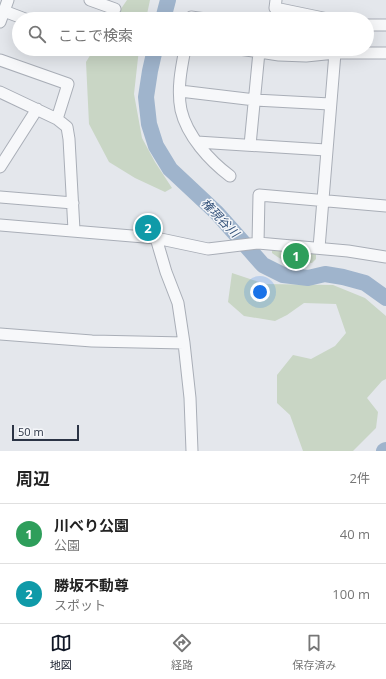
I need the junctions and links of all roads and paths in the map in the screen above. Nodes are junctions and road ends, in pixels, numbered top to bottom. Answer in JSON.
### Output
{"nodes":[{"id":1,"x":8,"y":0,"type":"edge"},
{"id":2,"x":90,"y":0,"type":"edge"},
{"id":3,"x":276,"y":0,"type":"edge"},
{"id":4,"x":115,"y":9,"type":"dead end"},
{"id":5,"x":294,"y":12,"type":"edge"},
{"id":6,"x":1,"y":19,"type":"edge"},
{"id":7,"x":12,"y":19,"type":"edge"},
{"id":8,"x":374,"y":25,"type":"edge"},
{"id":9,"x":386,"y":25,"type":"edge"},
{"id":10,"x":374,"y":53,"type":"edge"},
{"id":11,"x":386,"y":53,"type":"edge"},
{"id":12,"x":184,"y":56,"type":"edge"},
{"id":13,"x":259,"y":56,"type":"edge"},
{"id":14,"x":334,"y":56,"type":"edge"},
{"id":15,"x":0,"y":60,"type":"edge"},
{"id":16,"x":180,"y":90,"type":"junction"},
{"id":17,"x":0,"y":92,"type":"edge"},
{"id":18,"x":254,"y":100,"type":"junction"},
{"id":19,"x":330,"y":104,"type":"junction"},
{"id":20,"x":37,"y":109,"type":"junction"},
{"id":21,"x":56,"y":119,"type":"junction"},
{"id":22,"x":197,"y":142,"type":"junction"},
{"id":23,"x":250,"y":145,"type":"junction"},
{"id":24,"x":326,"y":150,"type":"junction"},
{"id":25,"x":0,"y":167,"type":"edge"},
{"id":26,"x":230,"y":176,"type":"dead end"},
{"id":27,"x":0,"y":197,"type":"edge"},
{"id":28,"x":322,"y":201,"type":"junction"},
{"id":29,"x":73,"y":203,"type":"junction"},
{"id":30,"x":386,"y":206,"type":"edge"},
{"id":31,"x":0,"y":225,"type":"edge"},
{"id":32,"x":74,"y":230,"type":"junction"},
{"id":33,"x":156,"y":238,"type":"junction"},
{"id":34,"x":255,"y":244,"type":"junction"},
{"id":35,"x":319,"y":248,"type":"junction"},
{"id":36,"x":386,"y":257,"type":"edge"},
{"id":37,"x":0,"y":334,"type":"edge"},
{"id":38,"x":184,"y":343,"type":"junction"},
{"id":39,"x":192,"y":451,"type":"edge"}],
"edges":[{"from":1,"to":6,"type":"street"},
{"from":2,"to":4,"type":"street"},
{"from":3,"to":5,"type":"street"},
{"from":6,"to":7,"type":"street"},
{"from":8,"to":9,"type":"street"},
{"from":10,"to":11,"type":"street"},
{"from":12,"to":16,"type":"street"},
{"from":13,"to":18,"type":"street"},
{"from":14,"to":19,"type":"street"},
{"from":15,"to":21,"type":"street"},
{"from":16,"to":18,"type":"street"},
{"from":16,"to":22,"type":"street"},
{"from":17,"to":20,"type":"street"},
{"from":18,"to":19,"type":"street"},
{"from":18,"to":23,"type":"street"},
{"from":19,"to":24,"type":"street"},
{"from":20,"to":21,"type":"street"},
{"from":20,"to":25,"type":"street"},
{"from":21,"to":29,"type":"street"},
{"from":22,"to":23,"type":"street"},
{"from":22,"to":26,"type":"street"},
{"from":23,"to":24,"type":"street"},
{"from":24,"to":28,"type":"street"},
{"from":27,"to":29,"type":"street"},
{"from":28,"to":30,"type":"street"},
{"from":28,"to":34,"type":"street"},
{"from":28,"to":35,"type":"street"},
{"from":29,"to":32,"type":"street"},
{"from":31,"to":32,"type":"street"},
{"from":32,"to":33,"type":"street"},
{"from":33,"to":34,"type":"street"},
{"from":33,"to":38,"type":"street"},
{"from":34,"to":35,"type":"street"},
{"from":35,"to":36,"type":"street"},
{"from":37,"to":38,"type":"street"},
{"from":38,"to":39,"type":"street"}]}
